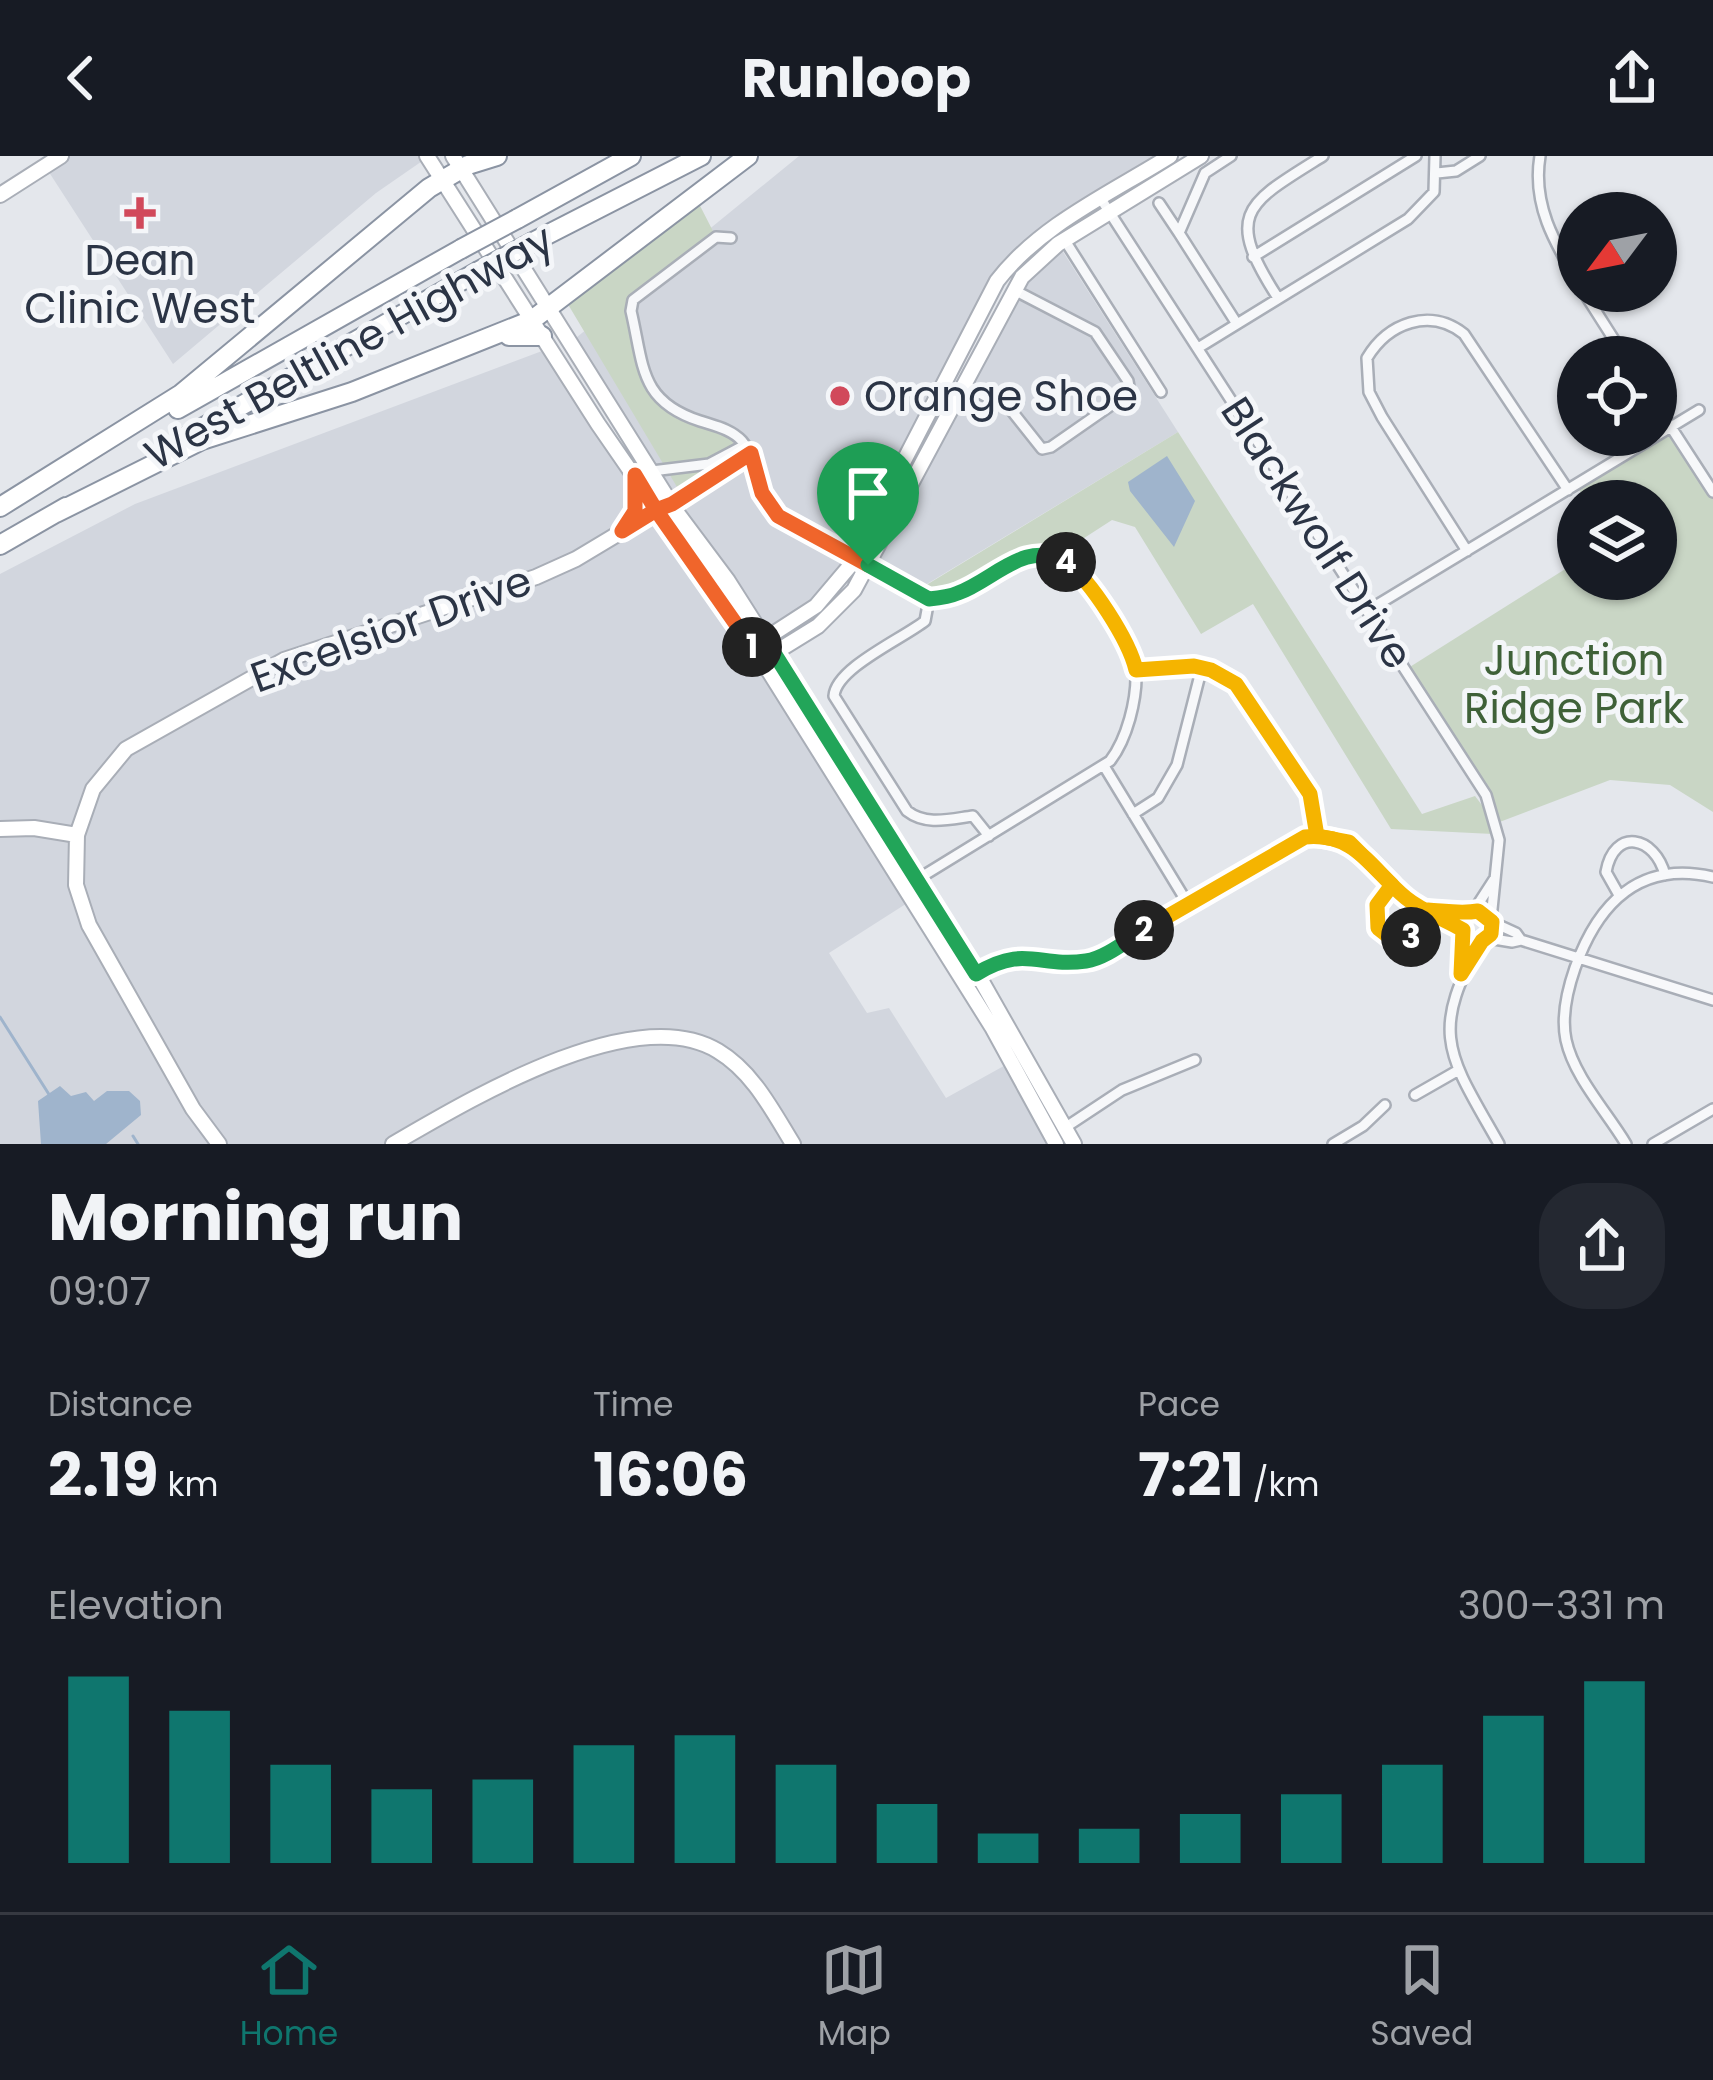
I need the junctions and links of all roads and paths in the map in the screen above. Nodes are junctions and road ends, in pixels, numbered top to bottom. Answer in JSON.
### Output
{"nodes":[{"id":1,"x":61,"y":156,"type":"edge"},
{"id":2,"x":427,"y":156,"type":"edge"},
{"id":3,"x":497,"y":156,"type":"edge"},
{"id":4,"x":631,"y":156,"type":"edge"},
{"id":5,"x":701,"y":156,"type":"edge"},
{"id":6,"x":748,"y":156,"type":"edge"},
{"id":7,"x":1170,"y":156,"type":"edge"},
{"id":8,"x":1201,"y":156,"type":"edge"},
{"id":9,"x":1231,"y":156,"type":"edge"},
{"id":10,"x":1323,"y":156,"type":"edge"},
{"id":11,"x":1416,"y":156,"type":"edge"},
{"id":12,"x":1435,"y":156,"type":"edge"},
{"id":13,"x":1480,"y":156,"type":"edge"},
{"id":14,"x":1540,"y":156,"type":"edge"},
{"id":15,"x":457,"y":162,"type":"edge"},
{"id":16,"x":1437,"y":173,"type":"junction"},
{"id":17,"x":442,"y":179,"type":"junction"},
{"id":18,"x":0,"y":195,"type":"edge"},
{"id":19,"x":1101,"y":199,"type":"junction"},
{"id":20,"x":1159,"y":203,"type":"dead end"},
{"id":21,"x":1110,"y":213,"type":"junction"},
{"id":22,"x":1179,"y":233,"type":"junction"},
{"id":23,"x":1060,"y":234,"type":"junction"},
{"id":24,"x":731,"y":238,"type":"dead end"},
{"id":25,"x":1557,"y":243,"type":"edge"},
{"id":26,"x":1252,"y":257,"type":"junction"},
{"id":27,"x":1013,"y":289,"type":"junction"},
{"id":28,"x":1278,"y":298,"type":"junction"},
{"id":29,"x":541,"y":322,"type":"junction"},
{"id":30,"x":1237,"y":323,"type":"junction"},
{"id":31,"x":1198,"y":348,"type":"junction"},
{"id":32,"x":963,"y":384,"type":"junction"},
{"id":33,"x":1161,"y":392,"type":"dead end"},
{"id":34,"x":1700,"y":410,"type":"dead end"},
{"id":35,"x":1677,"y":425,"type":"edge"},
{"id":36,"x":1677,"y":436,"type":"edge"},
{"id":37,"x":748,"y":449,"type":"junction"},
{"id":38,"x":1625,"y":456,"type":"edge"},
{"id":39,"x":652,"y":471,"type":"junction"},
{"id":40,"x":635,"y":475,"type":"junction"},
{"id":41,"x":1561,"y":480,"type":"edge"},
{"id":42,"x":1585,"y":480,"type":"edge"},
{"id":43,"x":1713,"y":492,"type":"edge"},
{"id":44,"x":1557,"y":497,"type":"edge"},
{"id":45,"x":664,"y":507,"type":"junction"},
{"id":46,"x":0,"y":509,"type":"edge"},
{"id":47,"x":56,"y":513,"type":"junction"},
{"id":48,"x":622,"y":531,"type":"junction"},
{"id":49,"x":0,"y":545,"type":"edge"},
{"id":50,"x":1468,"y":550,"type":"junction"},
{"id":51,"x":861,"y":561,"type":"junction"},
{"id":52,"x":929,"y":599,"type":"junction"},
{"id":53,"x":1367,"y":610,"type":"junction"},
{"id":54,"x":763,"y":650,"type":"junction"},
{"id":55,"x":1202,"y":668,"type":"junction"},
{"id":56,"x":1136,"y":670,"type":"junction"},
{"id":57,"x":1104,"y":766,"type":"junction"},
{"id":58,"x":1133,"y":814,"type":"junction"},
{"id":59,"x":0,"y":829,"type":"edge"},
{"id":60,"x":77,"y":835,"type":"junction"},
{"id":61,"x":989,"y":836,"type":"junction"},
{"id":62,"x":1317,"y":836,"type":"junction"},
{"id":63,"x":1665,"y":875,"type":"junction"},
{"id":64,"x":1713,"y":877,"type":"edge"},
{"id":65,"x":1496,"y":878,"type":"junction"},
{"id":66,"x":910,"y":884,"type":"junction"},
{"id":67,"x":1392,"y":885,"type":"junction"},
{"id":68,"x":1619,"y":895,"type":"junction"},
{"id":69,"x":1188,"y":904,"type":"junction"},
{"id":70,"x":1430,"y":911,"type":"junction"},
{"id":71,"x":1472,"y":912,"type":"junction"},
{"id":72,"x":1492,"y":920,"type":"junction"},
{"id":73,"x":1464,"y":932,"type":"junction"},
{"id":74,"x":1485,"y":939,"type":"junction"},
{"id":75,"x":1521,"y":940,"type":"junction"},
{"id":76,"x":1579,"y":958,"type":"junction"},
{"id":77,"x":1461,"y":974,"type":"junction"},
{"id":78,"x":970,"y":978,"type":"junction"},
{"id":79,"x":1713,"y":1000,"type":"edge"},
{"id":80,"x":1195,"y":1060,"type":"dead end"},
{"id":81,"x":1457,"y":1071,"type":"junction"},
{"id":82,"x":1415,"y":1095,"type":"dead end"},
{"id":83,"x":1384,"y":1105,"type":"dead end"},
{"id":84,"x":1713,"y":1109,"type":"edge"},
{"id":85,"x":1052,"y":1138,"type":"edge"},
{"id":86,"x":785,"y":1141,"type":"edge"},
{"id":87,"x":220,"y":1144,"type":"edge"},
{"id":88,"x":393,"y":1144,"type":"edge"},
{"id":89,"x":1074,"y":1144,"type":"edge"},
{"id":90,"x":1333,"y":1144,"type":"edge"},
{"id":91,"x":1499,"y":1144,"type":"edge"},
{"id":92,"x":1626,"y":1144,"type":"edge"},
{"id":93,"x":1653,"y":1144,"type":"edge"}],
"edges":[{"from":1,"to":18,"type":"street"},
{"from":2,"to":17,"type":"street"},
{"from":3,"to":15,"type":"highway"},
{"from":4,"to":46,"type":"highway","name":"West Beltline Highway","bridge":true},
{"from":5,"to":47,"type":"highway","name":"West Beltline Highway","bridge":true},
{"from":6,"to":29,"type":"highway"},
{"from":7,"to":19,"type":"street"},
{"from":8,"to":21,"type":"street"},
{"from":9,"to":22,"type":"street"},
{"from":10,"to":26,"type":"street"},
{"from":11,"to":26,"type":"street"},
{"from":12,"to":16,"type":"street"},
{"from":13,"to":16,"type":"street"},
{"from":14,"to":25,"type":"street"},
{"from":15,"to":17,"type":"highway"},
{"from":15,"to":29,"type":"street"},
{"from":16,"to":28,"type":"street"},
{"from":17,"to":29,"type":"street"},
{"from":17,"to":46,"type":"highway"},
{"from":19,"to":21,"type":"street","name":"Blackwolf Drive"},
{"from":19,"to":23,"type":"street"},
{"from":20,"to":22,"type":"street"},
{"from":21,"to":23,"type":"street"},
{"from":21,"to":31,"type":"street","name":"Blackwolf Drive"},
{"from":22,"to":30,"type":"street"},
{"from":23,"to":27,"type":"street"},
{"from":23,"to":33,"type":"street"},
{"from":23,"to":51,"type":"street"},
{"from":24,"to":37,"type":"street"},
{"from":26,"to":28,"type":"street"},
{"from":27,"to":32,"type":"street"},
{"from":27,"to":32,"type":"street"},
{"from":28,"to":30,"type":"street"},
{"from":29,"to":39,"type":"street"},
{"from":29,"to":40,"type":"street"},
{"from":29,"to":47,"type":"highway"},
{"from":30,"to":31,"type":"street"},
{"from":31,"to":53,"type":"street","name":"Blackwolf Drive"},
{"from":32,"to":51,"type":"street"},
{"from":34,"to":35,"type":"street"},
{"from":36,"to":43,"type":"street"},
{"from":37,"to":39,"type":"street"},
{"from":37,"to":45,"type":"street"},
{"from":37,"to":51,"type":"street"},
{"from":38,"to":42,"type":"street"},
{"from":39,"to":45,"type":"street"},
{"from":40,"to":45,"type":"street"},
{"from":40,"to":48,"type":"street"},
{"from":41,"to":50,"type":"street"},
{"from":44,"to":50,"type":"street"},
{"from":45,"to":48,"type":"street","name":"Excelsior Drive"},
{"from":45,"to":54,"type":"street"},
{"from":47,"to":49,"type":"highway","name":"West Beltline Highway"},
{"from":48,"to":60,"type":"street","name":"Excelsior Drive"},
{"from":50,"to":53,"type":"street"},
{"from":51,"to":52,"type":"street"},
{"from":51,"to":54,"type":"street"},
{"from":52,"to":56,"type":"street"},
{"from":52,"to":61,"type":"street"},
{"from":53,"to":65,"type":"street","name":"Blackwolf Drive"},
{"from":54,"to":66,"type":"street"},
{"from":55,"to":56,"type":"street"},
{"from":55,"to":58,"type":"street"},
{"from":55,"to":62,"type":"street"},
{"from":56,"to":57,"type":"street"},
{"from":57,"to":58,"type":"street"},
{"from":57,"to":61,"type":"street"},
{"from":58,"to":69,"type":"street"},
{"from":59,"to":60,"type":"street"},
{"from":60,"to":87,"type":"street","name":"Excelsior Drive"},
{"from":61,"to":66,"type":"street"},
{"from":62,"to":67,"type":"street"},
{"from":62,"to":69,"type":"street"},
{"from":63,"to":64,"type":"street"},
{"from":63,"to":68,"type":"street"},
{"from":63,"to":68,"type":"street"},
{"from":65,"to":71,"type":"street"},
{"from":65,"to":72,"type":"street","name":"Blackwolf Drive"},
{"from":66,"to":78,"type":"street"},
{"from":67,"to":70,"type":"street"},
{"from":67,"to":70,"type":"street"},
{"from":68,"to":76,"type":"street"},
{"from":69,"to":78,"type":"street"},
{"from":70,"to":71,"type":"street"},
{"from":70,"to":73,"type":"street"},
{"from":71,"to":72,"type":"street"},
{"from":71,"to":73,"type":"street"},
{"from":72,"to":74,"type":"street"},
{"from":72,"to":75,"type":"street"},
{"from":73,"to":74,"type":"street"},
{"from":73,"to":77,"type":"street"},
{"from":74,"to":75,"type":"street"},
{"from":74,"to":77,"type":"street"},
{"from":75,"to":76,"type":"street"},
{"from":76,"to":79,"type":"street"},
{"from":76,"to":92,"type":"street"},
{"from":77,"to":81,"type":"street"},
{"from":78,"to":85,"type":"street"},
{"from":80,"to":85,"type":"street"},
{"from":81,"to":82,"type":"street"},
{"from":81,"to":91,"type":"street"},
{"from":83,"to":90,"type":"street"},
{"from":84,"to":93,"type":"street"},
{"from":85,"to":89,"type":"street"},
{"from":86,"to":88,"type":"street"}]}
